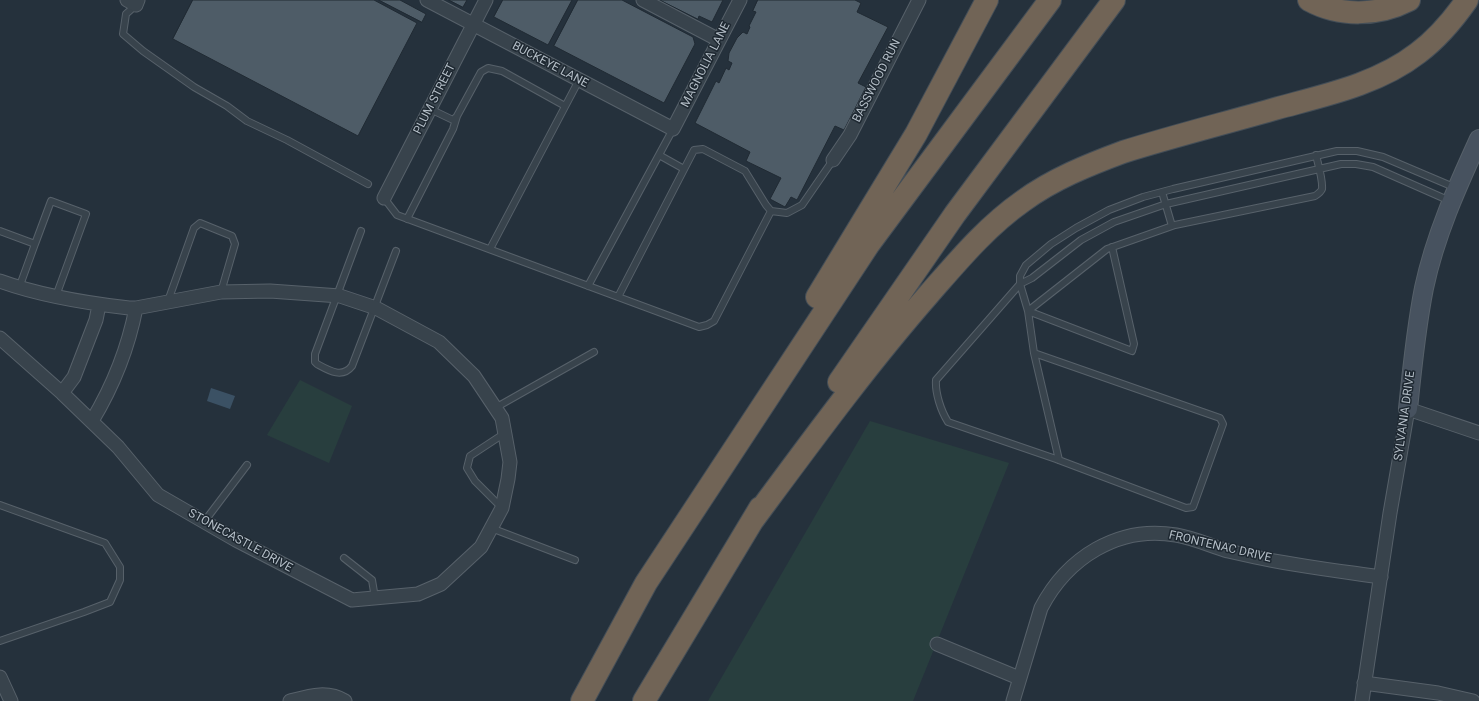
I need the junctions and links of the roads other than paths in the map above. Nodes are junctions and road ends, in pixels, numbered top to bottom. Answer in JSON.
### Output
{"nodes":[{"id":1,"x":427,"y":0,"type":"edge"},
{"id":2,"x":486,"y":0,"type":"edge"},
{"id":3,"x":643,"y":0,"type":"edge"},
{"id":4,"x":740,"y":0,"type":"edge"},
{"id":5,"x":919,"y":0,"type":"edge"},
{"id":6,"x":987,"y":0,"type":"edge"},
{"id":7,"x":1050,"y":0,"type":"edge"},
{"id":8,"x":1114,"y":0,"type":"edge"},
{"id":9,"x":1309,"y":0,"type":"edge"},
{"id":10,"x":1409,"y":0,"type":"edge"},
{"id":11,"x":1467,"y":0,"type":"edge"},
{"id":12,"x":134,"y":2,"type":"edge"},
{"id":13,"x":474,"y":24,"type":"junction"},
{"id":14,"x":719,"y":40,"type":"junction"},
{"id":15,"x":579,"y":80,"type":"junction"},
{"id":16,"x":565,"y":106,"type":"junction"},
{"id":17,"x":430,"y":109,"type":"junction"},
{"id":18,"x":457,"y":116,"type":"junction"},
{"id":19,"x":673,"y":129,"type":"junction"},
{"id":20,"x":1479,"y":140,"type":"edge"},
{"id":21,"x":659,"y":155,"type":"junction"},
{"id":22,"x":1316,"y":155,"type":"junction"},
{"id":23,"x":833,"y":160,"type":"joint"},
{"id":24,"x":1319,"y":168,"type":"junction"},
{"id":25,"x":684,"y":169,"type":"junction"},
{"id":26,"x":368,"y":184,"type":"dead end"},
{"id":27,"x":1162,"y":192,"type":"junction"},
{"id":28,"x":1454,"y":195,"type":"junction"},
{"id":29,"x":384,"y":198,"type":"joint"},
{"id":30,"x":1166,"y":204,"type":"junction"},
{"id":31,"x":771,"y":210,"type":"junction"},
{"id":32,"x":407,"y":219,"type":"junction"},
{"id":33,"x":1172,"y":226,"type":"junction"},
{"id":34,"x":0,"y":231,"type":"edge"},
{"id":35,"x":360,"y":231,"type":"dead end"},
{"id":36,"x":35,"y":244,"type":"junction"},
{"id":37,"x":1112,"y":247,"type":"junction"},
{"id":38,"x":490,"y":250,"type":"junction"},
{"id":39,"x":396,"y":251,"type":"dead end"},
{"id":40,"x":0,"y":281,"type":"edge"},
{"id":41,"x":1020,"y":284,"type":"junction"},
{"id":42,"x":588,"y":286,"type":"junction"},
{"id":43,"x":19,"y":288,"type":"junction"},
{"id":44,"x":221,"y":292,"type":"junction"},
{"id":45,"x":56,"y":296,"type":"junction"},
{"id":46,"x":336,"y":296,"type":"junction"},
{"id":47,"x":618,"y":297,"type":"junction"},
{"id":48,"x":168,"y":302,"type":"junction"},
{"id":49,"x":99,"y":305,"type":"junction"},
{"id":50,"x":374,"y":307,"type":"junction"},
{"id":51,"x":136,"y":308,"type":"junction"},
{"id":52,"x":1028,"y":311,"type":"junction"},
{"id":53,"x":0,"y":338,"type":"edge"},
{"id":54,"x":594,"y":352,"type":"dead end"},
{"id":55,"x":1034,"y":353,"type":"junction"},
{"id":56,"x":62,"y":393,"type":"junction"},
{"id":57,"x":495,"y":408,"type":"junction"},
{"id":58,"x":1408,"y":409,"type":"junction"},
{"id":59,"x":92,"y":421,"type":"junction"},
{"id":60,"x":505,"y":433,"type":"junction"},
{"id":61,"x":1479,"y":433,"type":"edge"},
{"id":62,"x":1060,"y":460,"type":"junction"},
{"id":63,"x":247,"y":465,"type":"dead end"},
{"id":64,"x":0,"y":505,"type":"edge"},
{"id":65,"x":502,"y":508,"type":"junction"},
{"id":66,"x":753,"y":520,"type":"junction"},
{"id":67,"x":204,"y":522,"type":"junction"},
{"id":68,"x":491,"y":528,"type":"junction"},
{"id":69,"x":344,"y":558,"type":"dead end"},
{"id":70,"x":576,"y":560,"type":"dead end"},
{"id":71,"x":1381,"y":577,"type":"junction"},
{"id":72,"x":646,"y":583,"type":"junction"},
{"id":73,"x":375,"y":598,"type":"junction"},
{"id":74,"x":0,"y":641,"type":"edge"},
{"id":75,"x":937,"y":644,"type":"dead end"},
{"id":76,"x":0,"y":676,"type":"edge"},
{"id":77,"x":1019,"y":678,"type":"junction"},
{"id":78,"x":1364,"y":683,"type":"junction"},
{"id":79,"x":11,"y":701,"type":"edge"},
{"id":80,"x":290,"y":701,"type":"edge"},
{"id":81,"x":345,"y":701,"type":"edge"},
{"id":82,"x":582,"y":701,"type":"edge"},
{"id":83,"x":644,"y":701,"type":"edge"},
{"id":84,"x":1013,"y":701,"type":"edge"},
{"id":85,"x":1362,"y":701,"type":"edge"},
{"id":86,"x":1473,"y":701,"type":"edge"}],
"edges":[{"from":1,"to":13,"type":"street","name":"BUCKEYE LANE"},
{"from":2,"to":13,"type":"street","name":"PLUM STREET"},
{"from":3,"to":14,"type":"street"},
{"from":4,"to":14,"type":"street","name":"MAGNOLIA LANE"},
{"from":5,"to":23,"type":"street","name":"BASSWOOD RUN"},
{"from":6,"to":72,"type":"highway"},
{"from":7,"to":72,"type":"highway"},
{"from":8,"to":66,"type":"highway"},
{"from":9,"to":10,"type":"highway"},
{"from":11,"to":66,"type":"highway"},
{"from":12,"to":26,"type":"lane"},
{"from":13,"to":15,"type":"street","name":"BUCKEYE LANE"},
{"from":13,"to":17,"type":"street","name":"PLUM STREET"},
{"from":14,"to":19,"type":"street","name":"MAGNOLIA LANE"},
{"from":15,"to":16,"type":"lane"},
{"from":15,"to":19,"type":"street","name":"BUCKEYE LANE"},
{"from":16,"to":18,"type":"lane"},
{"from":16,"to":38,"type":"lane"},
{"from":17,"to":18,"type":"lane"},
{"from":17,"to":29,"type":"street","name":"PLUM STREET"},
{"from":18,"to":32,"type":"lane"},
{"from":19,"to":21,"type":"lane"},
{"from":20,"to":28,"type":"street","name":"SYLVANIA DRIVE"},
{"from":21,"to":25,"type":"lane"},
{"from":21,"to":42,"type":"lane"},
{"from":22,"to":24,"type":"lane"},
{"from":22,"to":27,"type":"lane"},
{"from":22,"to":28,"type":"lane"},
{"from":23,"to":31,"type":"lane"},
{"from":24,"to":28,"type":"lane"},
{"from":24,"to":30,"type":"lane"},
{"from":24,"to":33,"type":"lane"},
{"from":25,"to":31,"type":"lane"},
{"from":25,"to":47,"type":"lane"},
{"from":27,"to":30,"type":"lane"},
{"from":27,"to":41,"type":"lane"},
{"from":28,"to":58,"type":"street","name":"SYLVANIA DRIVE"},
{"from":29,"to":32,"type":"lane"},
{"from":30,"to":33,"type":"lane"},
{"from":30,"to":41,"type":"lane"},
{"from":31,"to":47,"type":"lane"},
{"from":32,"to":38,"type":"lane"},
{"from":33,"to":37,"type":"lane"},
{"from":34,"to":36,"type":"lane"},
{"from":35,"to":46,"type":"lane"},
{"from":36,"to":43,"type":"lane"},
{"from":36,"to":45,"type":"lane"},
{"from":37,"to":52,"type":"lane"},
{"from":37,"to":52,"type":"lane"},
{"from":38,"to":42,"type":"lane"},
{"from":39,"to":50,"type":"lane"},
{"from":40,"to":43,"type":"street","name":"STONECASTLE DRIVE"},
{"from":41,"to":52,"type":"lane"},
{"from":41,"to":62,"type":"lane"},
{"from":42,"to":47,"type":"lane"},
{"from":43,"to":45,"type":"street","name":"STONECASTLE DRIVE"},
{"from":44,"to":46,"type":"street","name":"STONECASTLE DRIVE"},
{"from":44,"to":48,"type":"street","name":"STONECASTLE DRIVE"},
{"from":44,"to":48,"type":"lane"},
{"from":45,"to":49,"type":"street","name":"STONECASTLE DRIVE"},
{"from":46,"to":50,"type":"street","name":"STONECASTLE DRIVE"},
{"from":46,"to":50,"type":"lane"},
{"from":48,"to":51,"type":"street","name":"STONECASTLE DRIVE"},
{"from":49,"to":51,"type":"street","name":"STONECASTLE DRIVE"},
{"from":49,"to":56,"type":"street"},
{"from":50,"to":57,"type":"street","name":"STONECASTLE DRIVE"},
{"from":51,"to":59,"type":"street"},
{"from":52,"to":55,"type":"lane"},
{"from":53,"to":56,"type":"street","name":"STONECASTLE DRIVE"},
{"from":54,"to":57,"type":"lane"},
{"from":55,"to":62,"type":"lane"},
{"from":55,"to":62,"type":"lane"},
{"from":56,"to":59,"type":"street","name":"STONECASTLE DRIVE"},
{"from":57,"to":60,"type":"street","name":"STONECASTLE DRIVE"},
{"from":58,"to":61,"type":"street"},
{"from":58,"to":71,"type":"street","name":"SYLVANIA DRIVE"},
{"from":59,"to":67,"type":"street","name":"STONECASTLE DRIVE"},
{"from":60,"to":65,"type":"street","name":"STONECASTLE DRIVE"},
{"from":60,"to":65,"type":"lane"},
{"from":63,"to":67,"type":"lane"},
{"from":64,"to":74,"type":"lane"},
{"from":65,"to":68,"type":"street","name":"STONECASTLE DRIVE"},
{"from":66,"to":83,"type":"highway"},
{"from":67,"to":73,"type":"street","name":"STONECASTLE DRIVE"},
{"from":68,"to":70,"type":"lane"},
{"from":68,"to":73,"type":"street","name":"STONECASTLE DRIVE"},
{"from":69,"to":73,"type":"lane"},
{"from":71,"to":77,"type":"street","name":"FRONTENAC DRIVE"},
{"from":71,"to":78,"type":"street","name":"SYLVANIA DRIVE"},
{"from":72,"to":82,"type":"highway"},
{"from":75,"to":77,"type":"street"},
{"from":76,"to":79,"type":"street"},
{"from":77,"to":84,"type":"street","name":"FRONTENAC DRIVE"},
{"from":78,"to":85,"type":"street","name":"SYLVANIA DRIVE"},
{"from":78,"to":86,"type":"street"},
{"from":80,"to":81,"type":"street"}]}
